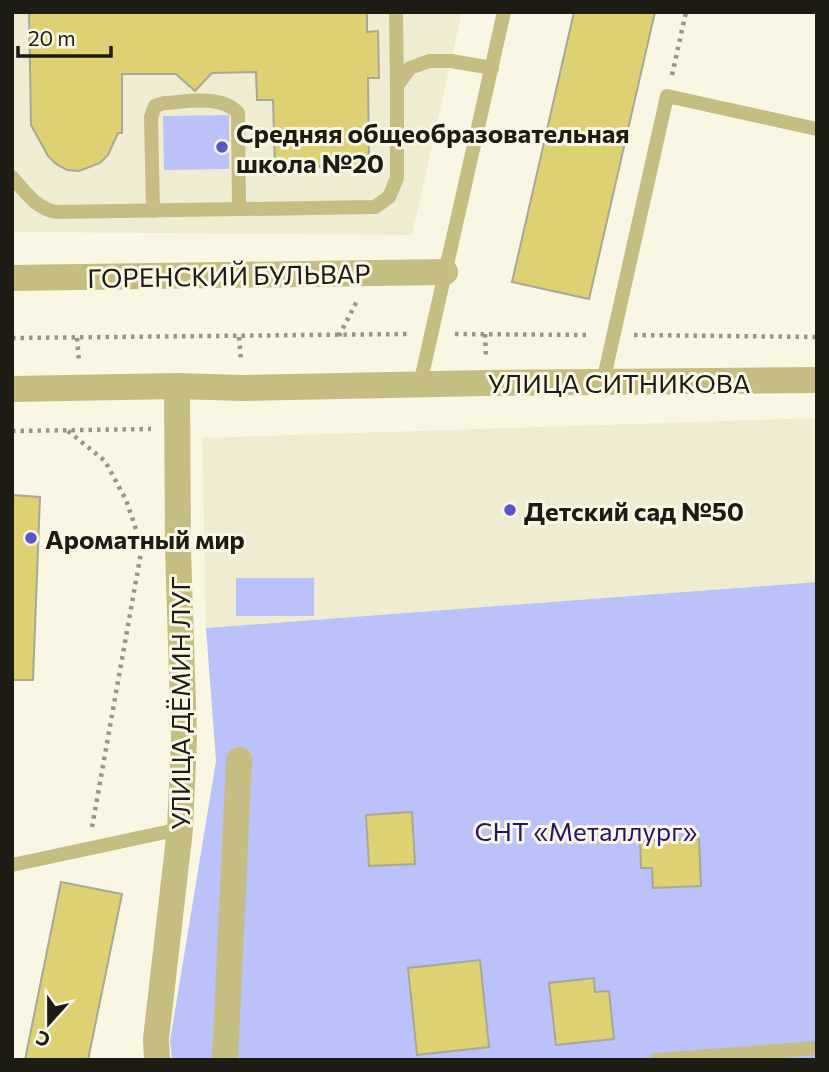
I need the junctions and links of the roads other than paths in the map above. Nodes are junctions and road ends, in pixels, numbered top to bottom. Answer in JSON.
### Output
{"nodes":[{"id":1,"x":396,"y":12,"type":"edge"},
{"id":2,"x":504,"y":12,"type":"edge"},
{"id":3,"x":492,"y":68,"type":"junction"},
{"id":4,"x":397,"y":86,"type":"junction"},
{"id":5,"x":817,"y":129,"type":"edge"},
{"id":6,"x":12,"y":177,"type":"edge"},
{"id":7,"x":239,"y":209,"type":"junction"},
{"id":8,"x":153,"y":211,"type":"junction"},
{"id":9,"x":445,"y":272,"type":"junction"},
{"id":10,"x":12,"y":278,"type":"edge"},
{"id":11,"x":817,"y":380,"type":"edge"},
{"id":12,"x":603,"y":383,"type":"junction"},
{"id":13,"x":420,"y":384,"type":"junction"},
{"id":14,"x":177,"y":386,"type":"junction"},
{"id":15,"x":12,"y":389,"type":"edge"},
{"id":16,"x":239,"y":760,"type":"dead end"},
{"id":17,"x":180,"y":829,"type":"junction"},
{"id":18,"x":12,"y":865,"type":"edge"},
{"id":19,"x":817,"y":1048,"type":"edge"},
{"id":20,"x":157,"y":1060,"type":"edge"},
{"id":21,"x":225,"y":1060,"type":"edge"},
{"id":22,"x":656,"y":1060,"type":"edge"}],
"edges":[{"from":1,"to":4,"type":"lane"},
{"from":2,"to":3,"type":"lane"},
{"from":3,"to":4,"type":"lane"},
{"from":3,"to":9,"type":"lane"},
{"from":4,"to":7,"type":"lane"},
{"from":5,"to":12,"type":"lane"},
{"from":6,"to":8,"type":"lane"},
{"from":7,"to":8,"type":"lane"},
{"from":7,"to":8,"type":"lane"},
{"from":9,"to":10,"type":"street","name":"ГОРЕНСКИЙ БУЛЬВАР"},
{"from":9,"to":13,"type":"lane"},
{"from":11,"to":12,"type":"street","name":"УЛИЦА СИТНИКОВА"},
{"from":12,"to":13,"type":"street","name":"УЛИЦА СИТНИКОВА"},
{"from":13,"to":14,"type":"street"},
{"from":14,"to":15,"type":"street"},
{"from":14,"to":17,"type":"street","name":"УЛИЦА ДЁМИН ЛУГ"},
{"from":16,"to":21,"type":"street"},
{"from":17,"to":18,"type":"lane"},
{"from":17,"to":20,"type":"street","name":"УЛИЦА ДЁМИН ЛУГ"},
{"from":19,"to":22,"type":"lane"}]}
